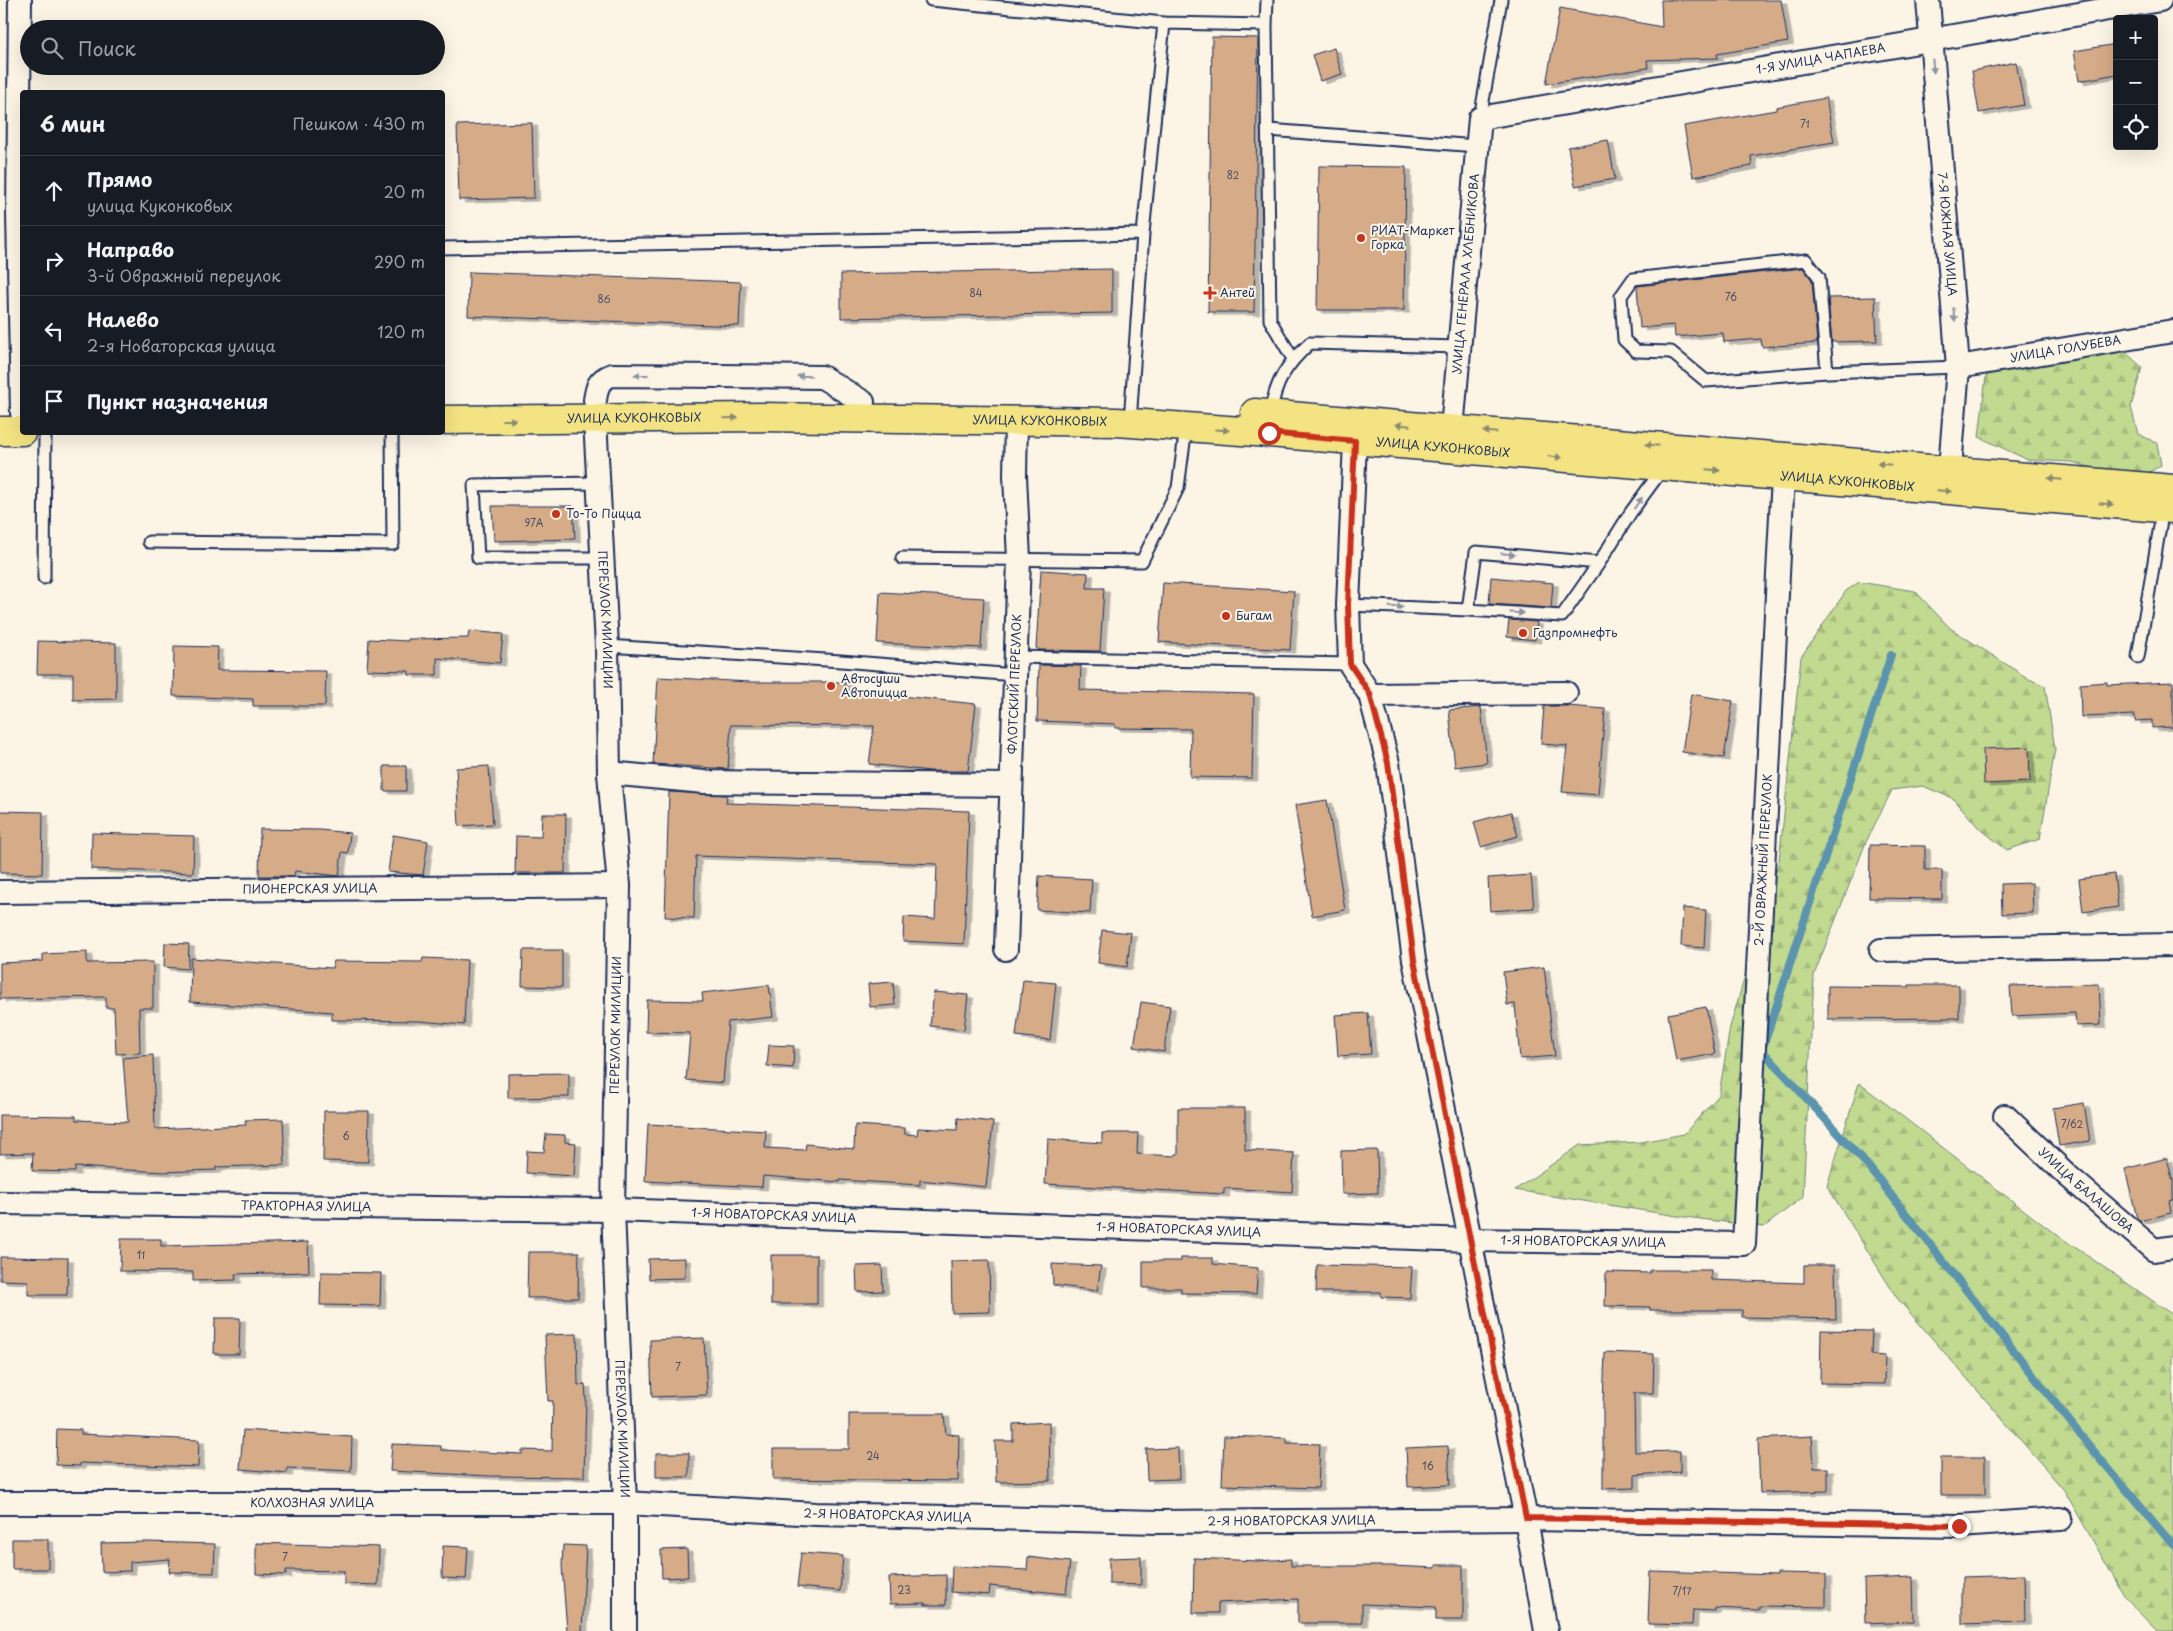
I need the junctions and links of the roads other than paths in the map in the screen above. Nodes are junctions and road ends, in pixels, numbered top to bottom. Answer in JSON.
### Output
{"nodes":[{"id":1,"x":20,"y":0,"type":"edge"},
{"id":2,"x":931,"y":0,"type":"edge"},
{"id":3,"x":1266,"y":0,"type":"edge"},
{"id":4,"x":1501,"y":0,"type":"edge"},
{"id":5,"x":1928,"y":0,"type":"edge"},
{"id":6,"x":2160,"y":0,"type":"edge"},
{"id":7,"x":1164,"y":23,"type":"junction"},
{"id":8,"x":1266,"y":25,"type":"junction"},
{"id":9,"x":1931,"y":38,"type":"junction"},
{"id":10,"x":1480,"y":118,"type":"junction"},
{"id":11,"x":1268,"y":130,"type":"junction"},
{"id":12,"x":1477,"y":146,"type":"junction"},
{"id":13,"x":20,"y":215,"type":"edge"},
{"id":14,"x":1143,"y":234,"type":"junction"},
{"id":15,"x":445,"y":248,"type":"edge"},
{"id":16,"x":2173,"y":331,"type":"edge"},
{"id":17,"x":1459,"y":348,"type":"junction"},
{"id":18,"x":1292,"y":359,"type":"junction"},
{"id":19,"x":1958,"y":367,"type":"junction"},
{"id":20,"x":1827,"y":372,"type":"junction"},
{"id":21,"x":445,"y":404,"type":"edge"},
{"id":22,"x":1131,"y":408,"type":"junction"},
{"id":23,"x":595,"y":410,"type":"junction"},
{"id":24,"x":20,"y":412,"type":"edge"},
{"id":25,"x":0,"y":413,"type":"edge"},
{"id":26,"x":1270,"y":414,"type":"junction"},
{"id":27,"x":1016,"y":419,"type":"junction"},
{"id":28,"x":445,"y":420,"type":"edge"},
{"id":29,"x":1186,"y":427,"type":"junction"},
{"id":30,"x":1452,"y":429,"type":"junction"},
{"id":31,"x":0,"y":431,"type":"edge"},
{"id":32,"x":20,"y":431,"type":"edge"},
{"id":33,"x":45,"y":435,"type":"edge"},
{"id":34,"x":392,"y":435,"type":"edge"},
{"id":35,"x":1355,"y":441,"type":"junction"},
{"id":36,"x":1664,"y":466,"type":"junction"},
{"id":37,"x":1950,"y":470,"type":"junction"},
{"id":38,"x":1783,"y":476,"type":"junction"},
{"id":39,"x":598,"y":484,"type":"junction"},
{"id":40,"x":2170,"y":502,"type":"edge"},
{"id":41,"x":150,"y":542,"type":"dead end"},
{"id":42,"x":602,"y":558,"type":"junction"},
{"id":43,"x":902,"y":558,"type":"dead end"},
{"id":44,"x":1019,"y":559,"type":"junction"},
{"id":45,"x":1599,"y":563,"type":"junction"},
{"id":46,"x":44,"y":578,"type":"dead end"},
{"id":47,"x":1348,"y":605,"type":"junction"},
{"id":48,"x":1468,"y":610,"type":"junction"},
{"id":49,"x":607,"y":646,"type":"junction"},
{"id":50,"x":2138,"y":657,"type":"dead end"},
{"id":51,"x":1350,"y":664,"type":"junction"},
{"id":52,"x":1015,"y":666,"type":"junction"},
{"id":53,"x":1566,"y":693,"type":"dead end"},
{"id":54,"x":1370,"y":694,"type":"junction"},
{"id":55,"x":608,"y":773,"type":"junction"},
{"id":56,"x":1011,"y":785,"type":"junction"},
{"id":57,"x":619,"y":886,"type":"junction"},
{"id":58,"x":0,"y":892,"type":"edge"},
{"id":59,"x":2173,"y":945,"type":"edge"},
{"id":60,"x":1006,"y":949,"type":"dead end"},
{"id":61,"x":1881,"y":950,"type":"dead end"},
{"id":62,"x":2005,"y":1116,"type":"dead end"},
{"id":63,"x":0,"y":1203,"type":"edge"},
{"id":64,"x":613,"y":1210,"type":"junction"},
{"id":65,"x":1470,"y":1240,"type":"junction"},
{"id":66,"x":1744,"y":1244,"type":"joint"},
{"id":67,"x":2173,"y":1247,"type":"edge"},
{"id":68,"x":0,"y":1503,"type":"edge"},
{"id":69,"x":626,"y":1503,"type":"junction"},
{"id":70,"x":1526,"y":1518,"type":"junction"},
{"id":71,"x":2060,"y":1519,"type":"dead end"},
{"id":72,"x":625,"y":1631,"type":"edge"},
{"id":73,"x":1546,"y":1631,"type":"edge"}],
"edges":[{"from":1,"to":13,"type":"street"},
{"from":2,"to":7,"type":"lane"},
{"from":3,"to":8,"type":"lane"},
{"from":4,"to":10,"type":"lane"},
{"from":5,"to":9,"type":"street","name":"7-Я ЮЖНАЯ УЛИЦА"},
{"from":6,"to":9,"type":"street","name":"1-Я УЛИЦА ЧАПАЕВА"},
{"from":7,"to":8,"type":"lane"},
{"from":7,"to":14,"type":"lane"},
{"from":8,"to":11,"type":"lane"},
{"from":9,"to":10,"type":"street","name":"1-Я УЛИЦА ЧАПАЕВА"},
{"from":9,"to":19,"type":"street","name":"7-Я ЮЖНАЯ УЛИЦА","one_way":true},
{"from":10,"to":12,"type":"street","name":"УЛИЦА ГЕНЕРАЛА ХЛЕБНИКОВА"},
{"from":11,"to":12,"type":"lane"},
{"from":11,"to":18,"type":"lane"},
{"from":12,"to":17,"type":"street","name":"УЛИЦА ГЕНЕРАЛА ХЛЕБНИКОВА"},
{"from":14,"to":15,"type":"lane"},
{"from":14,"to":22,"type":"lane"},
{"from":16,"to":19,"type":"street","name":"УЛИЦА ГОЛУБЕВА"},
{"from":17,"to":18,"type":"lane"},
{"from":17,"to":30,"type":"street","name":"УЛИЦА ГЕНЕРАЛА ХЛЕБНИКОВА"},
{"from":18,"to":26,"type":"lane"},
{"from":19,"to":20,"type":"lane"},
{"from":19,"to":37,"type":"street","name":"7-Я ЮЖНАЯ УЛИЦА"},
{"from":20,"to":20,"type":"lane"},
{"from":21,"to":23,"type":"main road","name":"УЛИЦА КУКОНКОВЫХ"},
{"from":22,"to":23,"type":"main road","name":"УЛИЦА КУКОНКОВЫХ","one_way":true},
{"from":22,"to":26,"type":"main road","name":"УЛИЦА КУКОНКОВЫХ"},
{"from":23,"to":27,"type":"main road","name":"УЛИЦА КУКОНКОВЫХ","one_way":true},
{"from":28,"to":23,"type":"main road","name":"УЛИЦА КУКОНКОВЫХ","one_way":true},
{"from":23,"to":39,"type":"street","name":"ПЕРЕУЛОК МИЛИЦИИ"},
{"from":24,"to":25,"type":"main road"},
{"from":30,"to":26,"type":"main road","name":"УЛИЦА КУКОНКОВЫХ","one_way":true},
{"from":27,"to":29,"type":"main road","name":"УЛИЦА КУКОНКОВЫХ"},
{"from":27,"to":44,"type":"street","name":"ФЛОТСКИЙ ПЕРЕУЛОК"},
{"from":29,"to":35,"type":"main road","name":"УЛИЦА КУКОНКОВЫХ","one_way":true},
{"from":29,"to":44,"type":"lane"},
{"from":37,"to":30,"type":"main road","name":"УЛИЦА КУКОНКОВЫХ","one_way":true},
{"from":31,"to":32,"type":"main road"},
{"from":33,"to":46,"type":"lane"},
{"from":34,"to":41,"type":"lane"},
{"from":35,"to":36,"type":"main road","name":"УЛИЦА КУКОНКОВЫХ","one_way":true},
{"from":35,"to":47,"type":"street"},
{"from":36,"to":38,"type":"main road","name":"УЛИЦА КУКОНКОВЫХ","one_way":true},
{"from":45,"to":36,"type":"lane","one_way":true},
{"from":40,"to":37,"type":"main road","name":"УЛИЦА КУКОНКОВЫХ","one_way":true},
{"from":38,"to":40,"type":"main road","name":"УЛИЦА КУКОНКОВЫХ","one_way":true},
{"from":38,"to":66,"type":"street","name":"2-Й ОВРАЖНЫЙ ПЕРЕУЛОК"},
{"from":39,"to":42,"type":"street","name":"ПЕРЕУЛОК МИЛИЦИИ"},
{"from":39,"to":42,"type":"lane"},
{"from":40,"to":50,"type":"lane"},
{"from":42,"to":49,"type":"street","name":"ПЕРЕУЛОК МИЛИЦИИ"},
{"from":43,"to":44,"type":"lane"},
{"from":44,"to":52,"type":"street","name":"ФЛОТСКИЙ ПЕРЕУЛОК"},
{"from":48,"to":45,"type":"lane","one_way":true},
{"from":48,"to":45,"type":"lane","one_way":true},
{"from":47,"to":48,"type":"lane","one_way":true},
{"from":47,"to":51,"type":"street"},
{"from":49,"to":52,"type":"lane"},
{"from":49,"to":55,"type":"street","name":"ПЕРЕУЛОК МИЛИЦИИ"},
{"from":51,"to":52,"type":"lane"},
{"from":51,"to":54,"type":"street"},
{"from":52,"to":56,"type":"street","name":"ФЛОТСКИЙ ПЕРЕУЛОК"},
{"from":53,"to":54,"type":"street"},
{"from":54,"to":65,"type":"street"},
{"from":55,"to":56,"type":"street"},
{"from":55,"to":57,"type":"street","name":"ПЕРЕУЛОК МИЛИЦИИ"},
{"from":56,"to":60,"type":"street","name":"ФЛОТСКИЙ ПЕРЕУЛОК"},
{"from":57,"to":58,"type":"street","name":"ПИОНЕРСКАЯ УЛИЦА"},
{"from":57,"to":64,"type":"street","name":"ПЕРЕУЛОК МИЛИЦИИ"},
{"from":59,"to":61,"type":"street"},
{"from":62,"to":67,"type":"street","name":"УЛИЦА БАЛАШОВА"},
{"from":63,"to":64,"type":"street","name":"ТРАКТОРНАЯ УЛИЦА"},
{"from":64,"to":65,"type":"street","name":"1-Я НОВАТОРСКАЯ УЛИЦА"},
{"from":64,"to":69,"type":"street","name":"ПЕРЕУЛОК МИЛИЦИИ"},
{"from":65,"to":66,"type":"street","name":"1-Я НОВАТОРСКАЯ УЛИЦА"},
{"from":65,"to":70,"type":"street"},
{"from":68,"to":69,"type":"street","name":"КОЛХОЗНАЯ УЛИЦА"},
{"from":69,"to":70,"type":"street","name":"2-Я НОВАТОРСКАЯ УЛИЦА"},
{"from":69,"to":72,"type":"street","name":"ПЕРЕУЛОК МИЛИЦИИ"},
{"from":70,"to":71,"type":"street","name":"2-Я НОВАТОРСКАЯ УЛИЦА"},
{"from":70,"to":73,"type":"street"}]}
